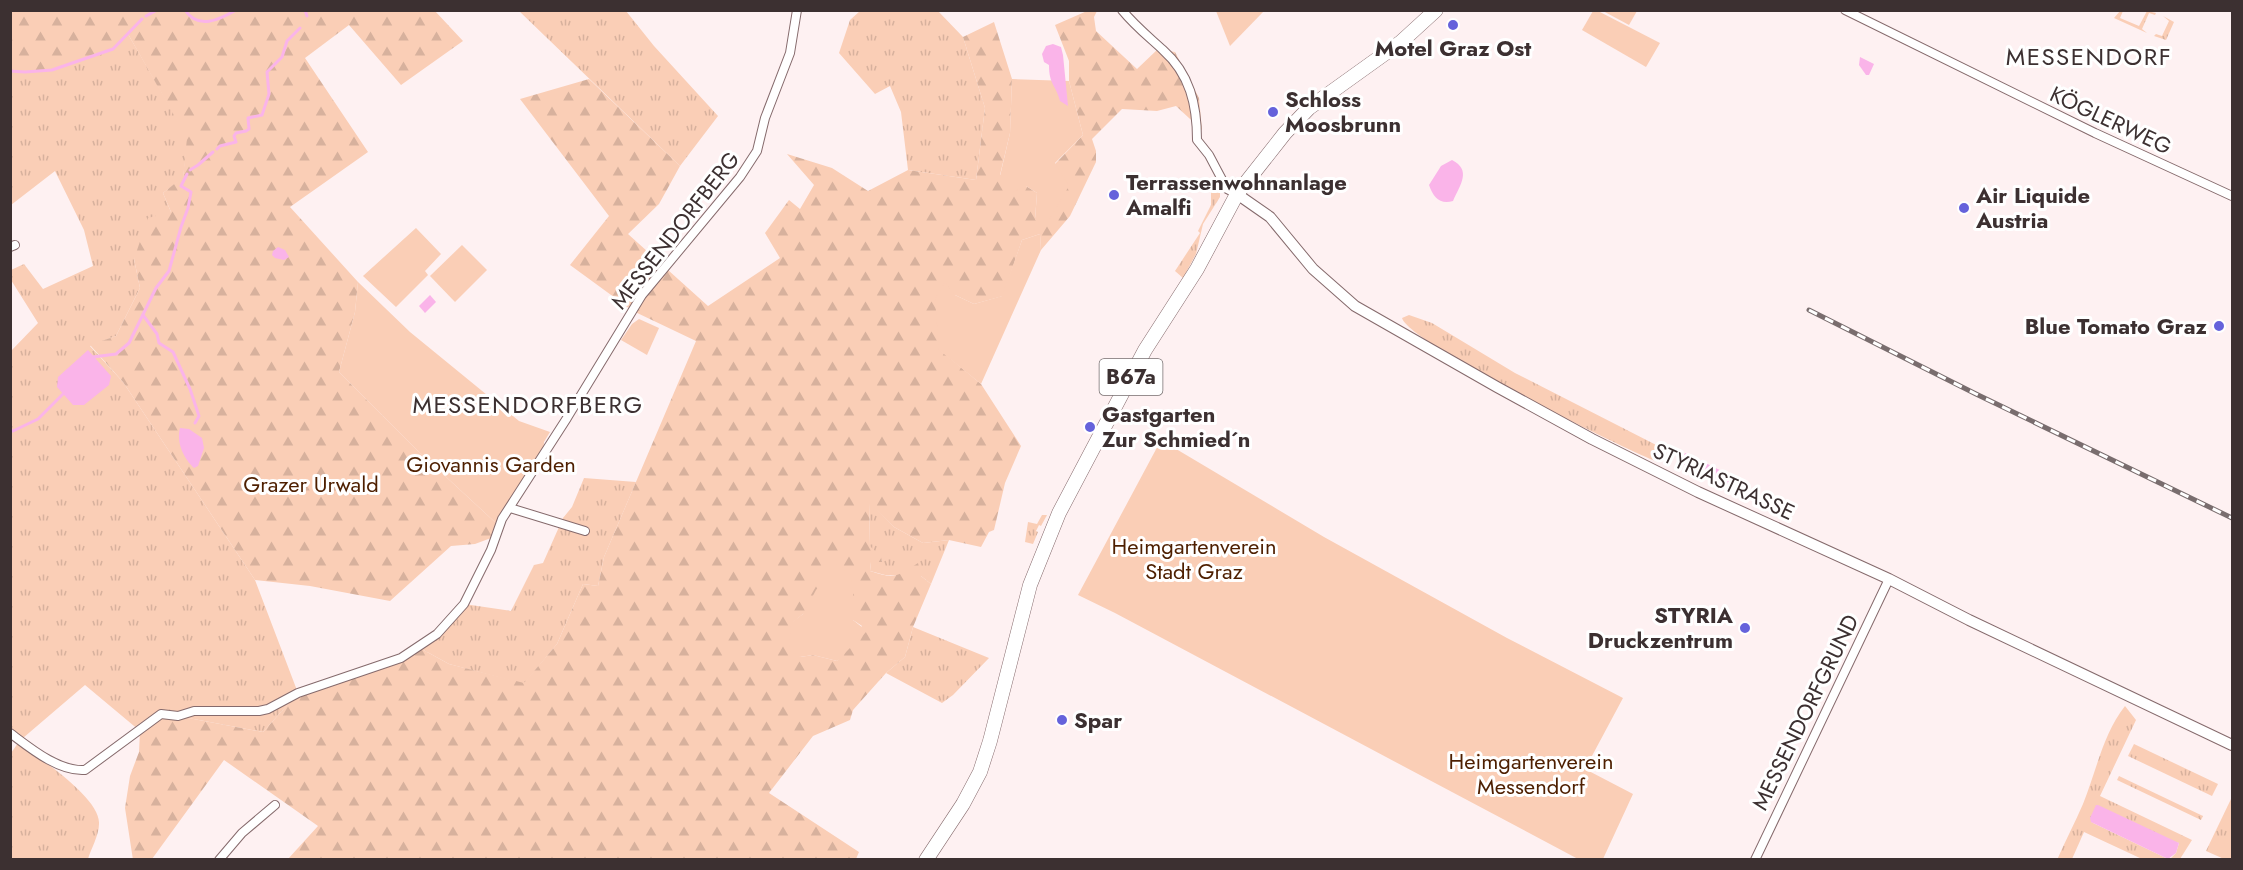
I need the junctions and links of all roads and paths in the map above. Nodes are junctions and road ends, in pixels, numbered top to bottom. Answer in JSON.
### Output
{"nodes":[{"id":1,"x":797,"y":10,"type":"edge"},
{"id":2,"x":1122,"y":10,"type":"edge"},
{"id":3,"x":1436,"y":10,"type":"edge"},
{"id":4,"x":1845,"y":10,"type":"edge"},
{"id":5,"x":1237,"y":194,"type":"junction"},
{"id":6,"x":2232,"y":196,"type":"edge"},
{"id":7,"x":510,"y":508,"type":"junction"},
{"id":8,"x":585,"y":531,"type":"dead end"},
{"id":9,"x":1889,"y":579,"type":"junction"},
{"id":10,"x":10,"y":733,"type":"edge"},
{"id":11,"x":2232,"y":746,"type":"edge"},
{"id":12,"x":274,"y":805,"type":"dead end"},
{"id":13,"x":219,"y":860,"type":"edge"},
{"id":14,"x":926,"y":860,"type":"edge"},
{"id":15,"x":1755,"y":860,"type":"edge"}],
"edges":[{"from":1,"to":7,"type":"street","name":"MESSENDORFBERG"},
{"from":2,"to":5,"type":"street"},
{"from":3,"to":5,"type":"main road","number":"B67a"},
{"from":4,"to":6,"type":"street","name":"KÖGLERWEG"},
{"from":5,"to":9,"type":"street","name":"STYRIASTRASSE"},
{"from":5,"to":14,"type":"main road","number":"B67a"},
{"from":7,"to":8,"type":"street"},
{"from":7,"to":10,"type":"street","name":"MESSENDORFBERG"},
{"from":9,"to":11,"type":"street","name":"STYRIASTRASSE"},
{"from":9,"to":15,"type":"street","name":"MESSENDORFGRUND"},
{"from":12,"to":13,"type":"street"}]}
